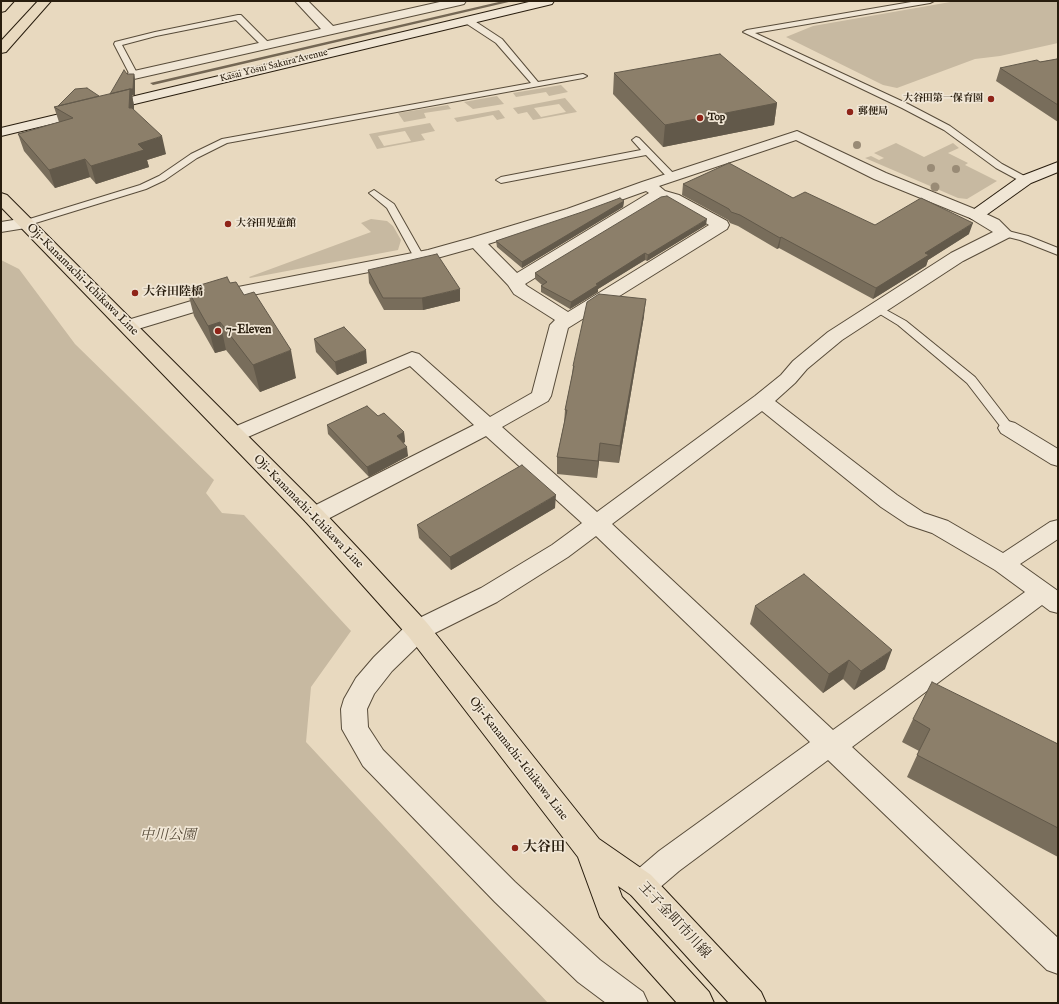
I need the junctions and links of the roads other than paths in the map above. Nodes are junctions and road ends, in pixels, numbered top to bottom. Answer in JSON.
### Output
{"nodes":[{"id":1,"x":8,"y":1,"type":"edge"},
{"id":2,"x":45,"y":1,"type":"edge"},
{"id":3,"x":301,"y":1,"type":"edge"},
{"id":4,"x":460,"y":1,"type":"edge"},
{"id":5,"x":930,"y":1,"type":"edge"},
{"id":6,"x":542,"y":2,"type":"edge"},
{"id":7,"x":1,"y":8,"type":"edge"},
{"id":8,"x":468,"y":20,"type":"junction"},
{"id":9,"x":330,"y":30,"type":"junction"},
{"id":10,"x":266,"y":45,"type":"junction"},
{"id":11,"x":1,"y":49,"type":"edge"},
{"id":12,"x":134,"y":76,"type":"joint"},
{"id":13,"x":583,"y":76,"type":"dead end"},
{"id":14,"x":536,"y":84,"type":"junction"},
{"id":15,"x":1,"y":132,"type":"edge"},
{"id":16,"x":636,"y":140,"type":"dead end"},
{"id":17,"x":647,"y":152,"type":"junction"},
{"id":18,"x":1058,"y":168,"type":"edge"},
{"id":19,"x":672,"y":177,"type":"junction"},
{"id":20,"x":501,"y":180,"type":"dead end"},
{"id":21,"x":1025,"y":180,"type":"junction"},
{"id":22,"x":653,"y":189,"type":"junction"},
{"id":23,"x":374,"y":193,"type":"dead end"},
{"id":24,"x":1,"y":198,"type":"edge"},
{"id":25,"x":976,"y":215,"type":"junction"},
{"id":26,"x":26,"y":223,"type":"junction"},
{"id":27,"x":1,"y":227,"type":"edge"},
{"id":28,"x":1004,"y":233,"type":"junction"},
{"id":29,"x":476,"y":242,"type":"junction"},
{"id":30,"x":1058,"y":252,"type":"edge"},
{"id":31,"x":419,"y":257,"type":"junction"},
{"id":32,"x":515,"y":282,"type":"junction"},
{"id":33,"x":879,"y":309,"type":"junction"},
{"id":34,"x":568,"y":320,"type":"junction"},
{"id":35,"x":128,"y":326,"type":"junction"},
{"id":36,"x":762,"y":401,"type":"junction"},
{"id":37,"x":490,"y":426,"type":"junction"},
{"id":38,"x":1008,"y":428,"type":"joint"},
{"id":39,"x":234,"y":435,"type":"junction"},
{"id":40,"x":1058,"y":459,"type":"edge"},
{"id":41,"x":314,"y":516,"type":"junction"},
{"id":42,"x":597,"y":524,"type":"junction"},
{"id":43,"x":1058,"y":528,"type":"edge"},
{"id":44,"x":1003,"y":564,"type":"junction"},
{"id":45,"x":1049,"y":598,"type":"edge"},
{"id":46,"x":418,"y":630,"type":"junction"},
{"id":47,"x":830,"y":745,"type":"junction"},
{"id":48,"x":589,"y":849,"type":"junction"},
{"id":49,"x":641,"y":885,"type":"junction"},
{"id":50,"x":1058,"y":959,"type":"edge"},
{"id":51,"x":632,"y":1003,"type":"edge"},
{"id":52,"x":698,"y":1003,"type":"edge"},
{"id":53,"x":750,"y":1003,"type":"edge"}],
"edges":[{"from":1,"to":7,"type":"main road"},
{"from":2,"to":11,"type":"main road"},
{"from":3,"to":9,"type":"street"},
{"from":4,"to":9,"type":"street"},
{"from":5,"to":21,"type":"lane"},
{"from":6,"to":8,"type":"street","name":"Kasai Yōsui Sakura Avenue"},
{"from":8,"to":14,"type":"lane"},
{"from":8,"to":15,"type":"street","name":"Kasai Yōsui Sakura Avenue"},
{"from":9,"to":10,"type":"street"},
{"from":10,"to":12,"type":"street"},
{"from":10,"to":12,"type":"lane"},
{"from":13,"to":14,"type":"lane"},
{"from":14,"to":26,"type":"lane"},
{"from":16,"to":17,"type":"lane"},
{"from":17,"to":19,"type":"lane"},
{"from":17,"to":20,"type":"lane"},
{"from":18,"to":21,"type":"street"},
{"from":19,"to":22,"type":"street"},
{"from":19,"to":25,"type":"street"},
{"from":21,"to":25,"type":"street"},
{"from":22,"to":29,"type":"street"},
{"from":22,"to":32,"type":"street"},
{"from":22,"to":34,"type":"street"},
{"from":23,"to":31,"type":"lane"},
{"from":24,"to":26,"type":"main road","name":"Oji-Kanamachi-Ichikawa Line"},
{"from":25,"to":28,"type":"street"},
{"from":26,"to":27,"type":"street"},
{"from":26,"to":35,"type":"main road","name":"Oji-Kanamachi-Ichikawa Line"},
{"from":28,"to":30,"type":"lane"},
{"from":28,"to":33,"type":"street"},
{"from":29,"to":31,"type":"street"},
{"from":29,"to":32,"type":"street"},
{"from":31,"to":35,"type":"street"},
{"from":32,"to":34,"type":"street"},
{"from":33,"to":36,"type":"street"},
{"from":33,"to":38,"type":"lane"},
{"from":34,"to":37,"type":"street"},
{"from":35,"to":39,"type":"main road","name":"Oji-Kanamachi-Ichikawa Line"},
{"from":36,"to":42,"type":"street"},
{"from":36,"to":44,"type":"street"},
{"from":37,"to":39,"type":"street"},
{"from":37,"to":41,"type":"street"},
{"from":37,"to":42,"type":"street"},
{"from":38,"to":40,"type":"street"},
{"from":39,"to":41,"type":"main road","name":"Oji-Kanamachi-Ichikawa Line"},
{"from":41,"to":46,"type":"main road","name":"Oji-Kanamachi-Ichikawa Line"},
{"from":42,"to":46,"type":"street"},
{"from":42,"to":47,"type":"street"},
{"from":43,"to":44,"type":"street"},
{"from":44,"to":45,"type":"street"},
{"from":45,"to":47,"type":"street"},
{"from":46,"to":48,"type":"main road","name":"Oji-Kanamachi-Ichikawa Line"},
{"from":46,"to":51,"type":"street"},
{"from":47,"to":49,"type":"street"},
{"from":47,"to":50,"type":"street"},
{"from":48,"to":49,"type":"main road","name":"王子金町市川線"},
{"from":48,"to":52,"type":"main road"},
{"from":49,"to":53,"type":"main road","name":"王子金町市川線"}]}
